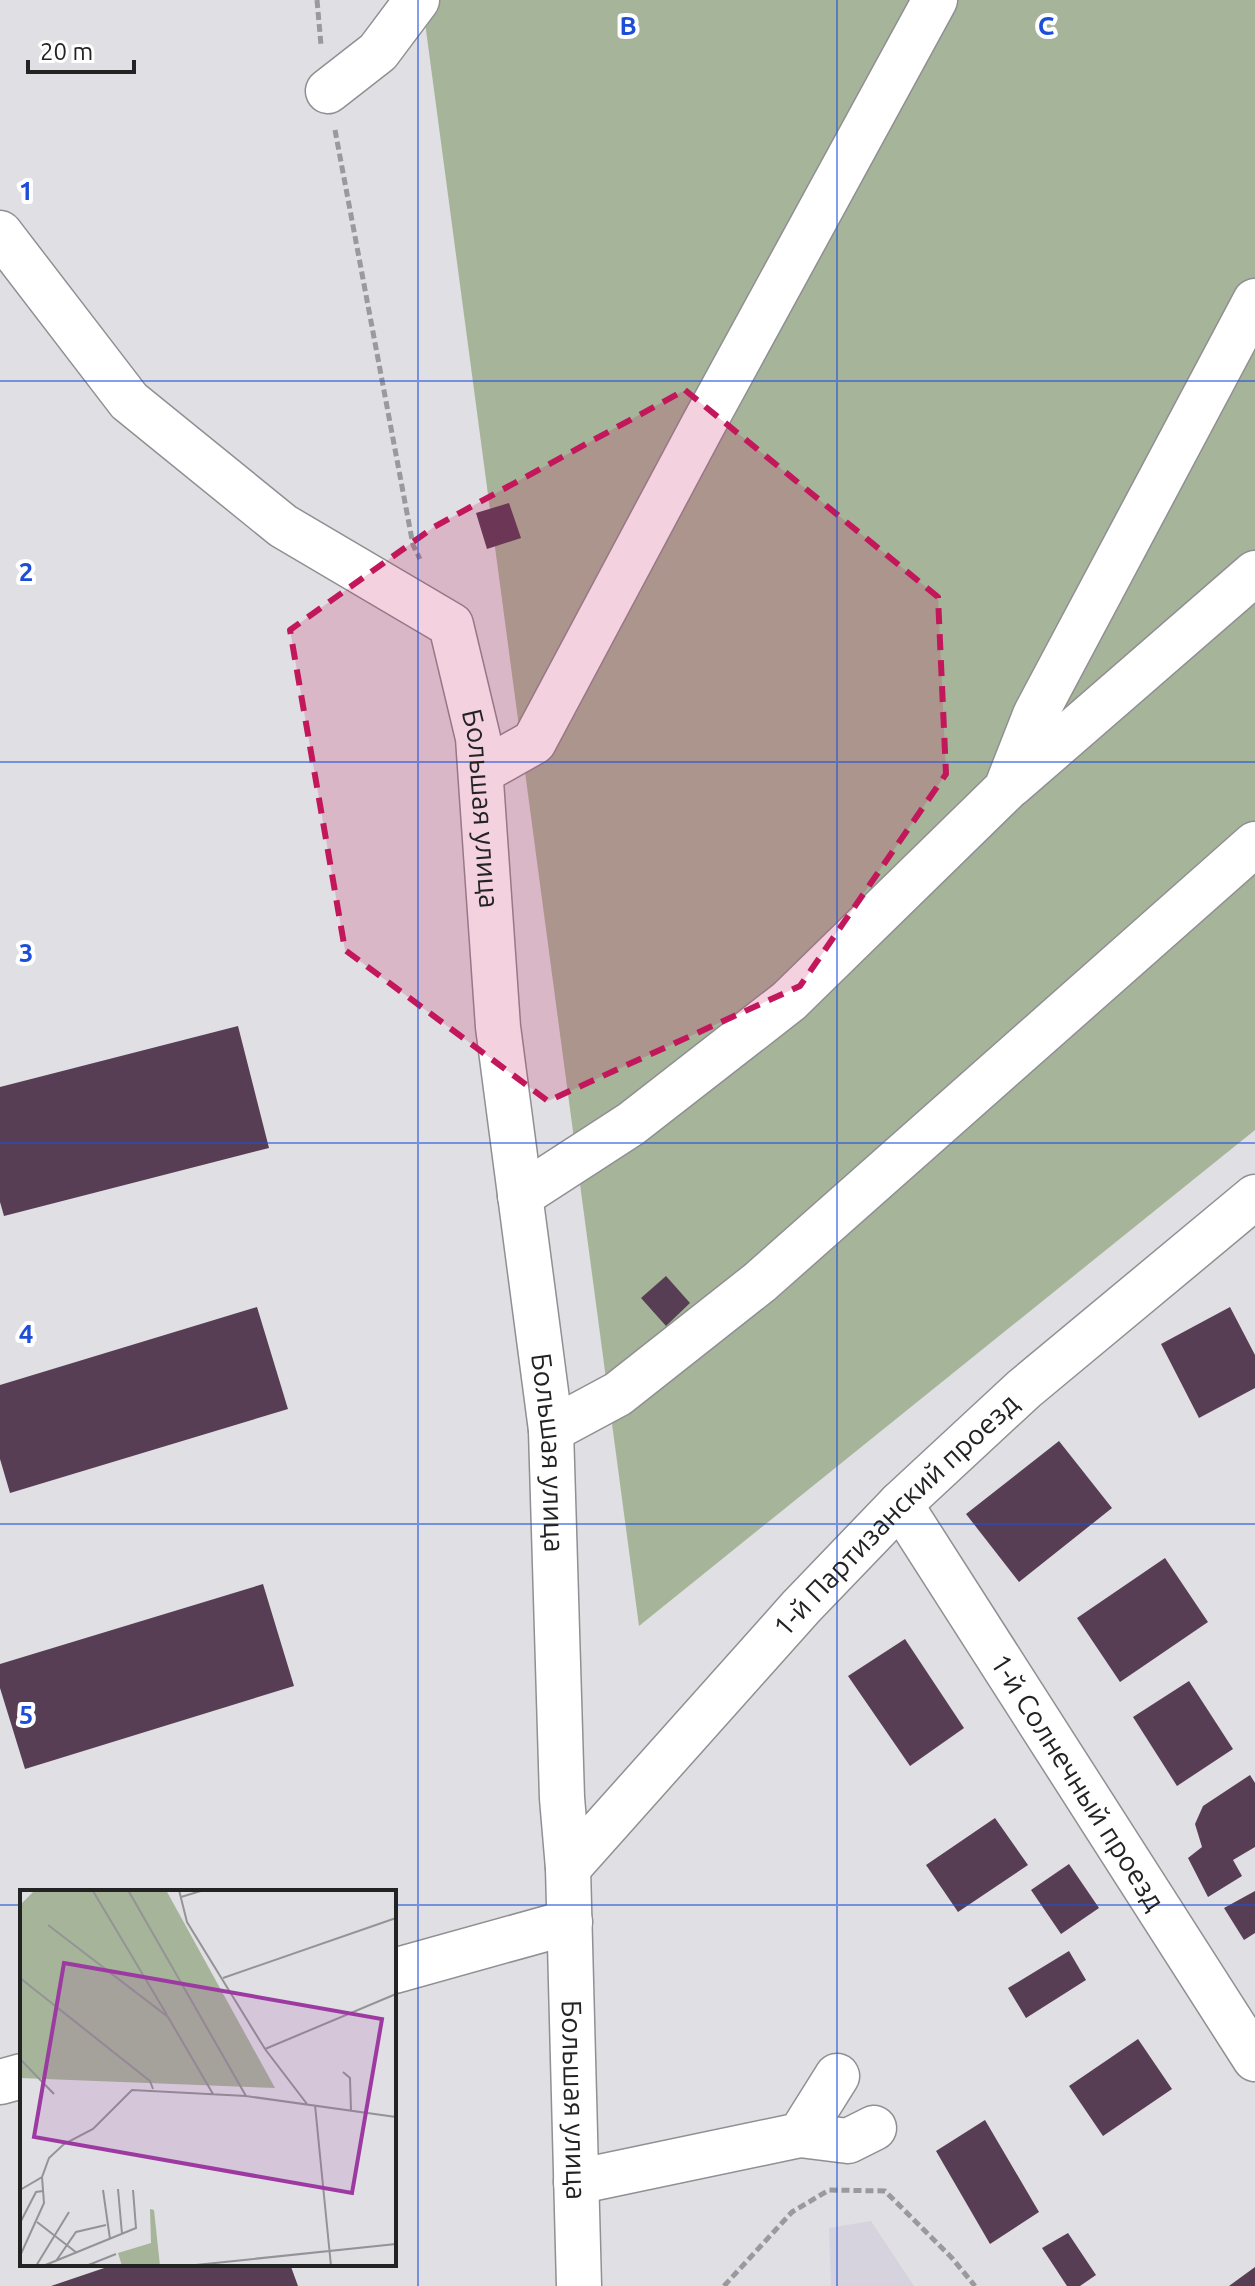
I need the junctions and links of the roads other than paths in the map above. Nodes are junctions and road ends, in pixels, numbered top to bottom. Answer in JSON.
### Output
{"nodes":[{"id":1,"x":417,"y":0,"type":"edge"},
{"id":2,"x":935,"y":0,"type":"edge"},
{"id":3,"x":328,"y":91,"type":"road end"},
{"id":4,"x":0,"y":233,"type":"edge"},
{"id":5,"x":1255,"y":301,"type":"edge"},
{"id":6,"x":1255,"y":573,"type":"edge"},
{"id":7,"x":481,"y":772,"type":"junction"},
{"id":8,"x":1006,"y":789,"type":"junction"},
{"id":9,"x":1255,"y":844,"type":"edge"},
{"id":10,"x":520,"y":1196,"type":"junction"},
{"id":11,"x":1255,"y":1197,"type":"edge"},
{"id":12,"x":551,"y":1430,"type":"junction"},
{"id":13,"x":900,"y":1504,"type":"junction"},
{"id":14,"x":568,"y":1868,"type":"junction"},
{"id":15,"x":570,"y":1922,"type":"junction"},
{"id":16,"x":396,"y":1970,"type":"edge"},
{"id":17,"x":1255,"y":2059,"type":"edge"},
{"id":18,"x":837,"y":2076,"type":"dead end"},
{"id":19,"x":20,"y":2077,"type":"edge"},
{"id":20,"x":0,"y":2082,"type":"edge"},
{"id":21,"x":874,"y":2128,"type":"dead end"},
{"id":22,"x":800,"y":2135,"type":"junction"},
{"id":23,"x":576,"y":2182,"type":"junction"},
{"id":24,"x":579,"y":2286,"type":"edge"}],
"edges":[{"from":1,"to":3,"type":"street"},
{"from":2,"to":7,"type":"street"},
{"from":4,"to":7,"type":"street","name":"Большая улица"},
{"from":5,"to":8,"type":"street"},
{"from":6,"to":8,"type":"street"},
{"from":7,"to":10,"type":"street","name":"Большая улица"},
{"from":8,"to":10,"type":"street"},
{"from":9,"to":12,"type":"street"},
{"from":10,"to":12,"type":"street","name":"Большая улица"},
{"from":11,"to":13,"type":"street","name":"1-й Партизанский проезд"},
{"from":12,"to":14,"type":"street","name":"Большая улица"},
{"from":13,"to":14,"type":"street","name":"1-й Партизанский проезд"},
{"from":13,"to":17,"type":"street","name":"1-й Солнечный проезд"},
{"from":14,"to":15,"type":"street","name":"Большая улица"},
{"from":15,"to":16,"type":"street"},
{"from":15,"to":23,"type":"street","name":"Большая улица"},
{"from":18,"to":22,"type":"street"},
{"from":19,"to":20,"type":"street"},
{"from":21,"to":22,"type":"street"},
{"from":22,"to":23,"type":"street"},
{"from":23,"to":24,"type":"street","name":"Большая улица"}]}
